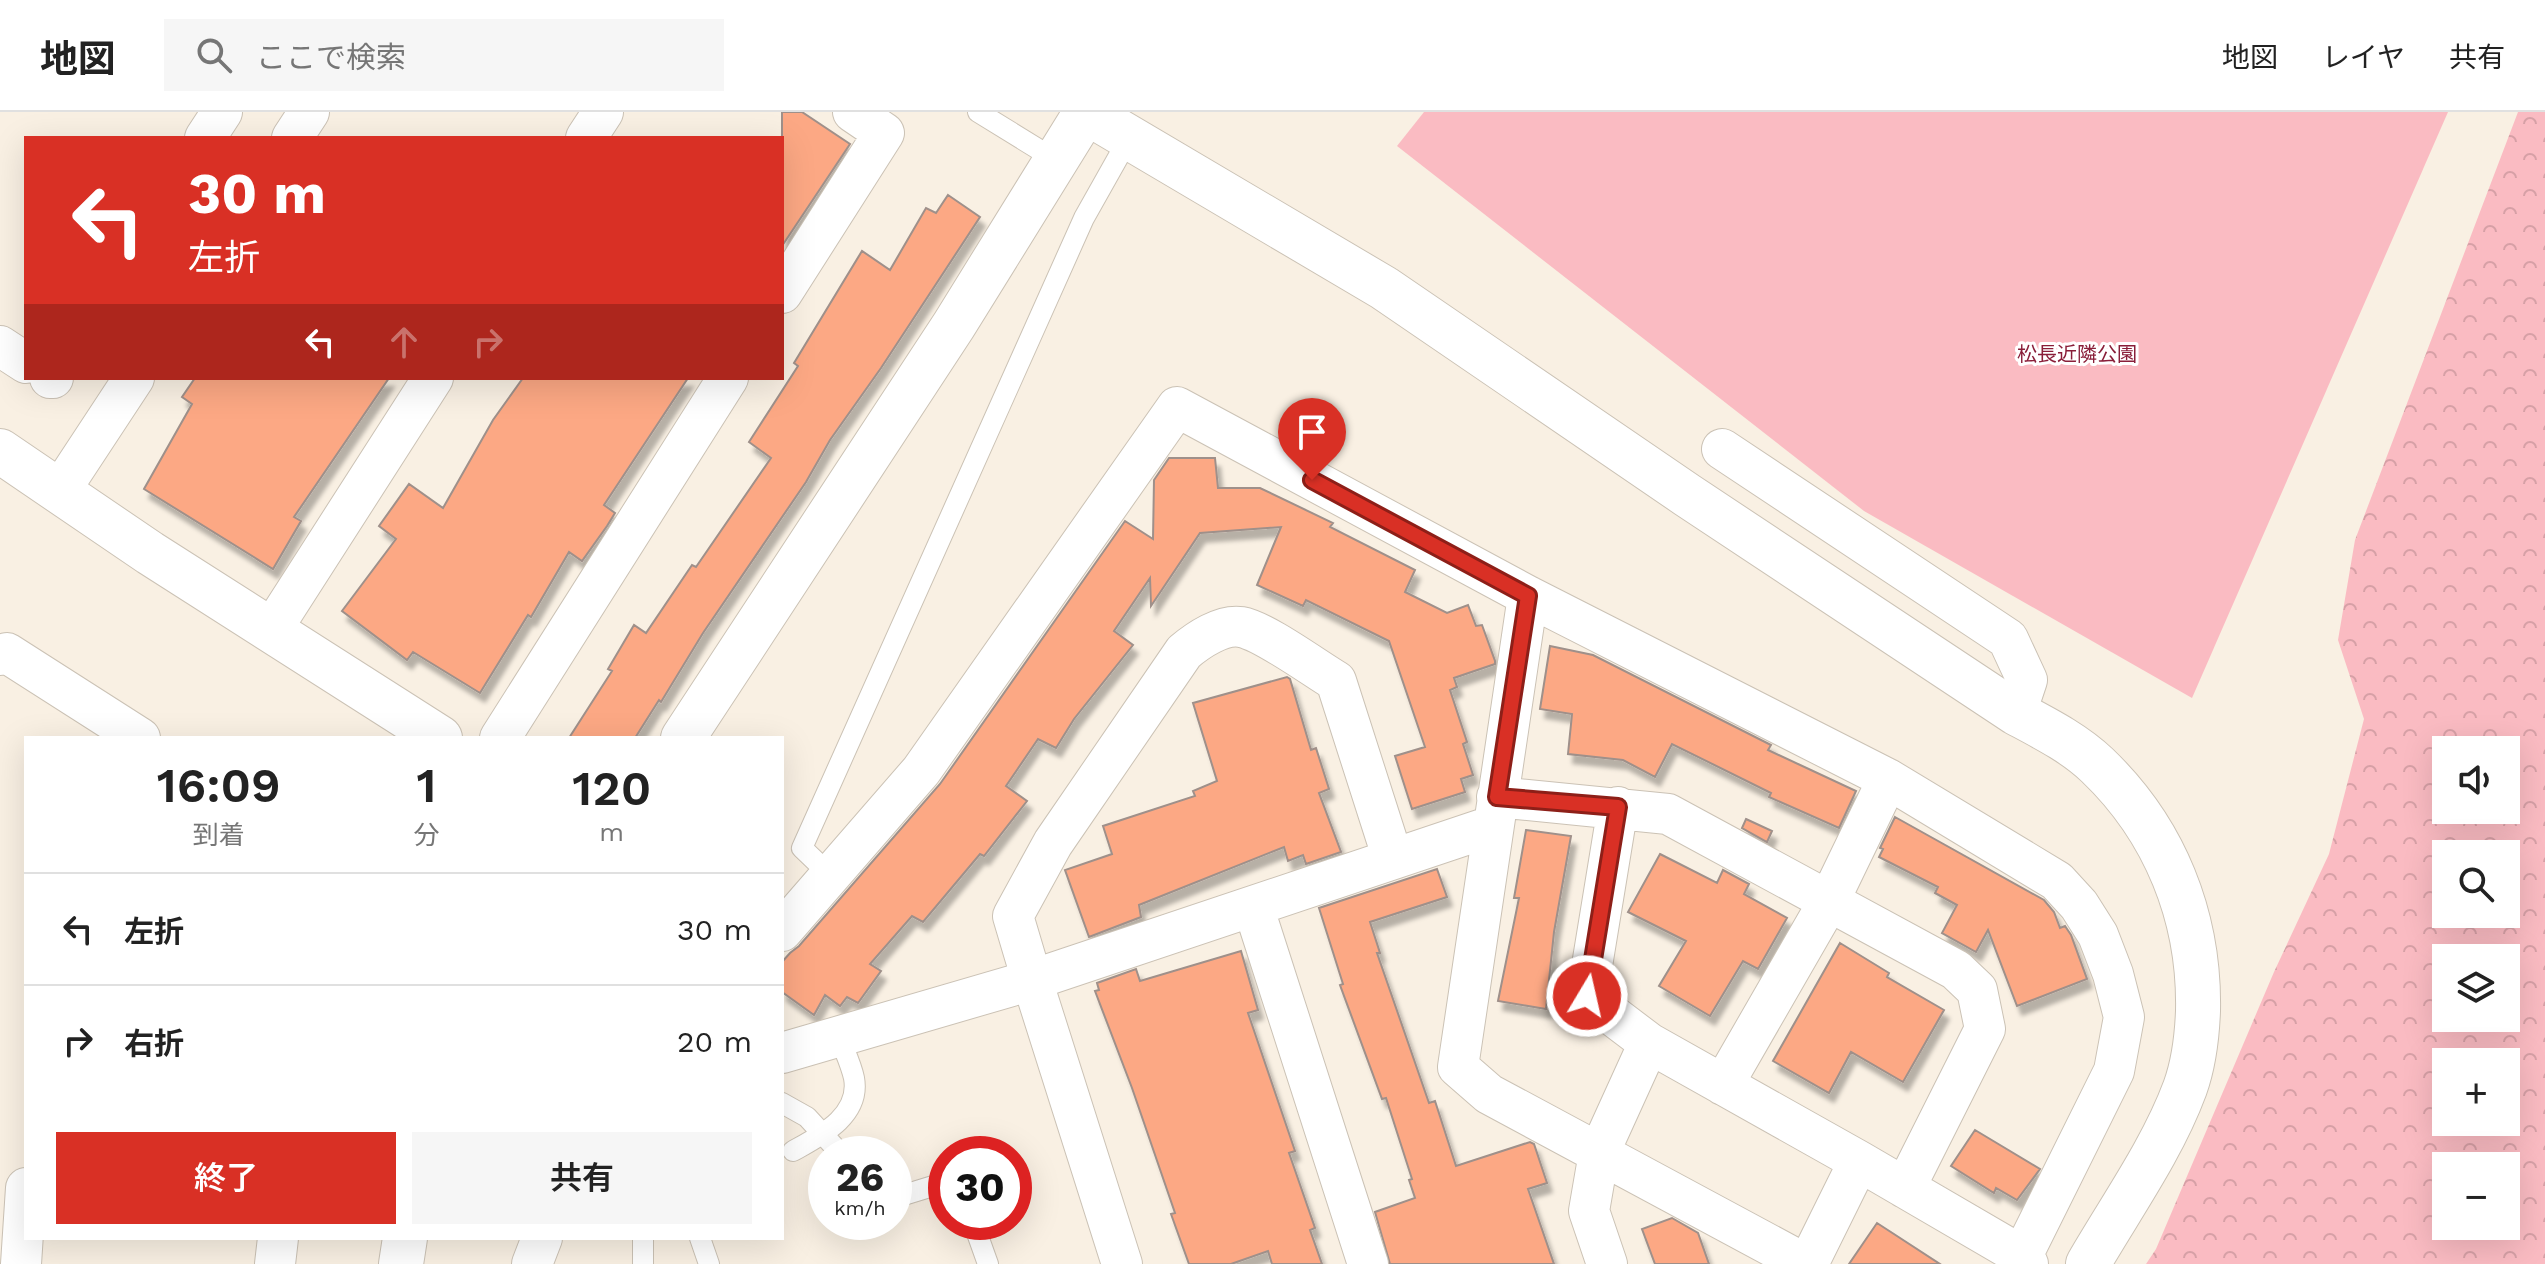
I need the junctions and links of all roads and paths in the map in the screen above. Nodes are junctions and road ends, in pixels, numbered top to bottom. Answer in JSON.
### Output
{"nodes":[{"id":1,"x":222,"y":112,"type":"edge"},
{"id":2,"x":309,"y":112,"type":"edge"},
{"id":3,"x":603,"y":112,"type":"edge"},
{"id":4,"x":853,"y":112,"type":"edge"},
{"id":5,"x":978,"y":112,"type":"edge"},
{"id":6,"x":206,"y":136,"type":"edge"},
{"id":7,"x":293,"y":136,"type":"edge"},
{"id":8,"x":587,"y":136,"type":"edge"},
{"id":9,"x":1129,"y":138,"type":"junction"},
{"id":10,"x":1056,"y":160,"type":"junction"},
{"id":11,"x":784,"y":290,"type":"edge"},
{"id":12,"x":0,"y":346,"type":"edge"},
{"id":13,"x":24,"y":362,"type":"edge"},
{"id":14,"x":133,"y":380,"type":"edge"},
{"id":15,"x":432,"y":380,"type":"edge"},
{"id":16,"x":727,"y":380,"type":"edge"},
{"id":17,"x":1722,"y":449,"type":"dead end"},
{"id":18,"x":0,"y":451,"type":"edge"},
{"id":19,"x":59,"y":492,"type":"junction"},
{"id":20,"x":1528,"y":596,"type":"junction"},
{"id":21,"x":272,"y":629,"type":"junction"},
{"id":22,"x":0,"y":655,"type":"edge"},
{"id":23,"x":2016,"y":713,"type":"junction"},
{"id":24,"x":137,"y":736,"type":"edge"},
{"id":25,"x":437,"y":736,"type":"edge"},
{"id":26,"x":501,"y":736,"type":"edge"},
{"id":27,"x":684,"y":736,"type":"edge"},
{"id":28,"x":1888,"y":779,"type":"junction"},
{"id":29,"x":1618,"y":807,"type":"junction"},
{"id":30,"x":1495,"y":811,"type":"junction"},
{"id":31,"x":1393,"y":859,"type":"junction"},
{"id":32,"x":830,"y":875,"type":"junction"},
{"id":33,"x":1829,"y":901,"type":"junction"},
{"id":34,"x":1253,"y":906,"type":"junction"},
{"id":35,"x":784,"y":929,"type":"edge"},
{"id":36,"x":1032,"y":980,"type":"junction"},
{"id":37,"x":839,"y":1036,"type":"junction"},
{"id":38,"x":1649,"y":1043,"type":"junction"},
{"id":39,"x":784,"y":1052,"type":"edge"},
{"id":40,"x":1723,"y":1085,"type":"junction"},
{"id":41,"x":784,"y":1104,"type":"edge"},
{"id":42,"x":822,"y":1134,"type":"junction"},
{"id":43,"x":793,"y":1151,"type":"dead end"},
{"id":44,"x":1599,"y":1153,"type":"junction"},
{"id":45,"x":1859,"y":1161,"type":"junction"},
{"id":46,"x":1905,"y":1188,"type":"junction"},
{"id":47,"x":24,"y":1218,"type":"edge"},
{"id":48,"x":278,"y":1240,"type":"edge"},
{"id":49,"x":405,"y":1240,"type":"edge"},
{"id":50,"x":541,"y":1240,"type":"edge"},
{"id":51,"x":643,"y":1240,"type":"edge"},
{"id":52,"x":701,"y":1240,"type":"edge"},
{"id":53,"x":979,"y":1240,"type":"edge"},
{"id":54,"x":2025,"y":1260,"type":"edge"},
{"id":55,"x":21,"y":1264,"type":"edge"},
{"id":56,"x":275,"y":1264,"type":"edge"},
{"id":57,"x":401,"y":1264,"type":"edge"},
{"id":58,"x":532,"y":1264,"type":"edge"},
{"id":59,"x":643,"y":1264,"type":"edge"},
{"id":60,"x":709,"y":1264,"type":"edge"},
{"id":61,"x":988,"y":1264,"type":"edge"},
{"id":62,"x":1122,"y":1264,"type":"edge"},
{"id":63,"x":1368,"y":1264,"type":"edge"},
{"id":64,"x":1607,"y":1264,"type":"edge"},
{"id":65,"x":1805,"y":1264,"type":"edge"},
{"id":66,"x":2088,"y":1264,"type":"edge"}],
"edges":[{"from":1,"to":6,"type":"street"},
{"from":2,"to":7,"type":"street"},
{"from":3,"to":8,"type":"street"},
{"from":4,"to":11,"type":"street"},
{"from":5,"to":10,"type":"lane"},
{"from":9,"to":10,"type":"street"},
{"from":9,"to":23,"type":"street"},
{"from":9,"to":32,"type":"lane"},
{"from":10,"to":27,"type":"street"},
{"from":12,"to":13,"type":"street"},
{"from":14,"to":19,"type":"street"},
{"from":15,"to":21,"type":"street"},
{"from":16,"to":26,"type":"street"},
{"from":17,"to":23,"type":"street"},
{"from":18,"to":19,"type":"street"},
{"from":19,"to":21,"type":"street"},
{"from":20,"to":28,"type":"street"},
{"from":20,"to":30,"type":"street"},
{"from":20,"to":32,"type":"street"},
{"from":21,"to":25,"type":"street"},
{"from":22,"to":24,"type":"street"},
{"from":23,"to":66,"type":"street"},
{"from":28,"to":33,"type":"street"},
{"from":28,"to":54,"type":"street"},
{"from":29,"to":30,"type":"street"},
{"from":29,"to":33,"type":"street"},
{"from":29,"to":38,"type":"street"},
{"from":30,"to":31,"type":"street"},
{"from":30,"to":44,"type":"street"},
{"from":31,"to":34,"type":"street"},
{"from":31,"to":36,"type":"street"},
{"from":32,"to":35,"type":"street"},
{"from":33,"to":40,"type":"street"},
{"from":33,"to":46,"type":"street"},
{"from":34,"to":36,"type":"street"},
{"from":34,"to":63,"type":"street"},
{"from":36,"to":37,"type":"street"},
{"from":36,"to":62,"type":"street"},
{"from":37,"to":39,"type":"street"},
{"from":37,"to":42,"type":"lane"},
{"from":38,"to":40,"type":"street"},
{"from":38,"to":44,"type":"street"},
{"from":40,"to":45,"type":"street"},
{"from":41,"to":42,"type":"lane"},
{"from":42,"to":43,"type":"lane"},
{"from":44,"to":64,"type":"street"},
{"from":44,"to":65,"type":"street"},
{"from":45,"to":46,"type":"street"},
{"from":45,"to":65,"type":"street"},
{"from":46,"to":54,"type":"street"},
{"from":47,"to":55,"type":"street"},
{"from":48,"to":56,"type":"street"},
{"from":49,"to":57,"type":"street"},
{"from":50,"to":58,"type":"street"},
{"from":51,"to":59,"type":"lane"},
{"from":52,"to":60,"type":"lane"},
{"from":53,"to":61,"type":"lane"}]}
